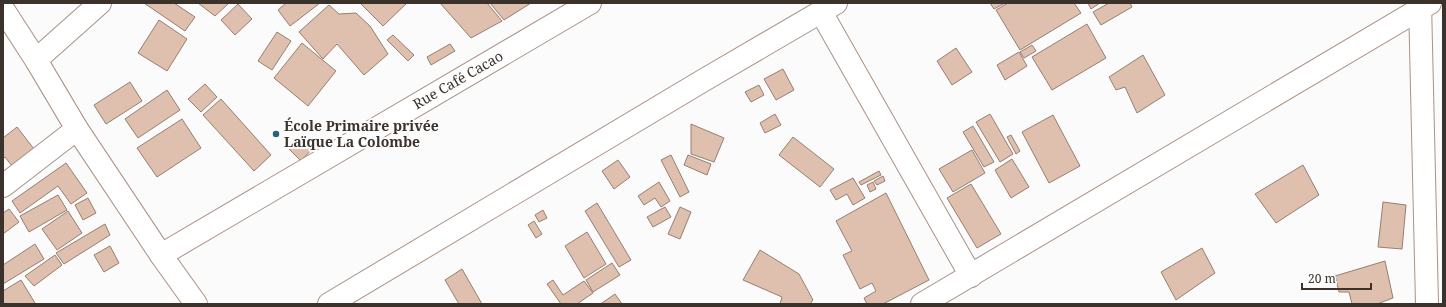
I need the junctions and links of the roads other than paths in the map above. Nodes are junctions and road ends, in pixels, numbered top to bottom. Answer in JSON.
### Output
{"nodes":[{"id":1,"x":100,"y":3,"type":"edge"},
{"id":2,"x":590,"y":3,"type":"edge"},
{"id":3,"x":1423,"y":5,"type":"edge"},
{"id":4,"x":828,"y":7,"type":"edge"},
{"id":5,"x":3,"y":9,"type":"edge"},
{"id":6,"x":36,"y":60,"type":"junction"},
{"id":7,"x":77,"y":129,"type":"junction"},
{"id":8,"x":3,"y":186,"type":"edge"},
{"id":9,"x":161,"y":255,"type":"junction"},
{"id":10,"x":971,"y":276,"type":"junction"},
{"id":11,"x":1429,"y":299,"type":"edge"},
{"id":12,"x":196,"y":304,"type":"edge"},
{"id":13,"x":329,"y":304,"type":"edge"},
{"id":14,"x":922,"y":304,"type":"edge"}],
"edges":[{"from":1,"to":6,"type":"street"},
{"from":2,"to":9,"type":"street","name":"Rue Café Cacao"},
{"from":3,"to":10,"type":"street"},
{"from":3,"to":11,"type":"street"},
{"from":4,"to":10,"type":"street"},
{"from":4,"to":13,"type":"street"},
{"from":5,"to":6,"type":"street"},
{"from":6,"to":7,"type":"street"},
{"from":7,"to":8,"type":"street"},
{"from":7,"to":9,"type":"street"},
{"from":9,"to":12,"type":"street"},
{"from":10,"to":14,"type":"street"}]}
